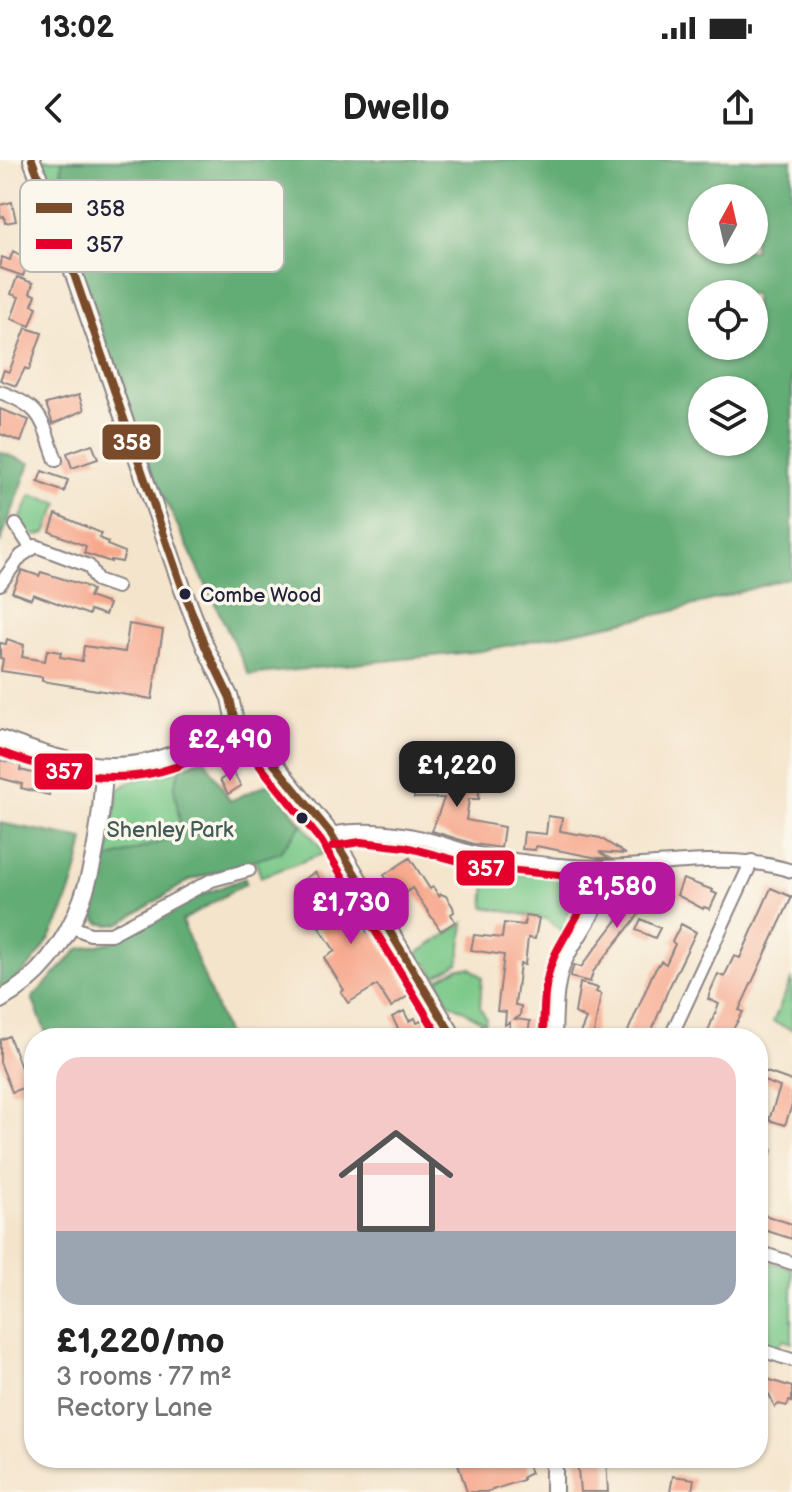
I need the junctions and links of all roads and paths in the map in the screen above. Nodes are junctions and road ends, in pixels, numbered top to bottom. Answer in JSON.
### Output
{"nodes":[{"id":1,"x":32,"y":160,"type":"edge"},
{"id":2,"x":40,"y":180,"type":"edge"},
{"id":3,"x":74,"y":272,"type":"edge"},
{"id":4,"x":0,"y":392,"type":"edge"},
{"id":5,"x":56,"y":460,"type":"dead end"},
{"id":6,"x":16,"y":525,"type":"dead end"},
{"id":7,"x":32,"y":549,"type":"junction"},
{"id":8,"x":0,"y":584,"type":"edge"},
{"id":9,"x":117,"y":587,"type":"dead end"},
{"id":10,"x":235,"y":722,"type":"junction"},
{"id":11,"x":0,"y":739,"type":"edge"},
{"id":12,"x":104,"y":768,"type":"junction"},
{"id":13,"x":331,"y":834,"type":"junction"},
{"id":14,"x":752,"y":861,"type":"junction"},
{"id":15,"x":604,"y":867,"type":"junction"},
{"id":16,"x":249,"y":870,"type":"dead end"},
{"id":17,"x":792,"y":871,"type":"edge"},
{"id":18,"x":70,"y":926,"type":"junction"},
{"id":19,"x":0,"y":1000,"type":"edge"},
{"id":20,"x":448,"y":1028,"type":"edge"},
{"id":21,"x":556,"y":1028,"type":"edge"},
{"id":22,"x":675,"y":1028,"type":"edge"},
{"id":23,"x":768,"y":1255,"type":"edge"},
{"id":24,"x":792,"y":1263,"type":"edge"},
{"id":25,"x":768,"y":1352,"type":"edge"},
{"id":26,"x":792,"y":1360,"type":"edge"},
{"id":27,"x":554,"y":1468,"type":"edge"},
{"id":28,"x":554,"y":1492,"type":"edge"}],
"edges":[{"from":1,"to":2,"type":"main road"},
{"from":3,"to":10,"type":"main road"},
{"from":4,"to":5,"type":"street"},
{"from":6,"to":7,"type":"street"},
{"from":7,"to":8,"type":"street"},
{"from":7,"to":9,"type":"street"},
{"from":10,"to":12,"type":"main road"},
{"from":10,"to":13,"type":"main road"},
{"from":11,"to":12,"type":"main road"},
{"from":12,"to":18,"type":"main road"},
{"from":13,"to":15,"type":"street"},
{"from":13,"to":20,"type":"main road"},
{"from":14,"to":15,"type":"street"},
{"from":14,"to":17,"type":"street"},
{"from":14,"to":22,"type":"street"},
{"from":15,"to":21,"type":"street"},
{"from":16,"to":18,"type":"street"},
{"from":18,"to":19,"type":"main road"},
{"from":23,"to":24,"type":"street"},
{"from":25,"to":26,"type":"street"},
{"from":27,"to":28,"type":"main road"}]}
